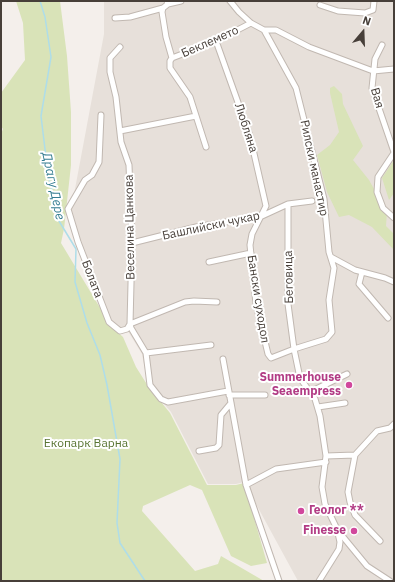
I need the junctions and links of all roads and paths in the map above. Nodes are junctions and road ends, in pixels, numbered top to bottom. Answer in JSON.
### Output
{"nodes":[{"id":1,"x":181,"y":1,"type":"edge"},
{"id":2,"x":230,"y":1,"type":"edge"},
{"id":3,"x":374,"y":1,"type":"edge"},
{"id":4,"x":168,"y":3,"type":"edge"},
{"id":5,"x":320,"y":5,"type":"dead end"},
{"id":6,"x":163,"y":8,"type":"junction"},
{"id":7,"x":115,"y":18,"type":"dead end"},
{"id":8,"x":251,"y":23,"type":"junction"},
{"id":9,"x":264,"y":30,"type":"junction"},
{"id":10,"x":216,"y":41,"type":"junction"},
{"id":11,"x":382,"y":45,"type":"dead end"},
{"id":12,"x":120,"y":47,"type":"dead end"},
{"id":13,"x":171,"y":60,"type":"junction"},
{"id":14,"x":394,"y":69,"type":"edge"},
{"id":15,"x":373,"y":71,"type":"junction"},
{"id":16,"x":101,"y":115,"type":"dead end"},
{"id":17,"x":196,"y":116,"type":"junction"},
{"id":18,"x":120,"y":131,"type":"junction"},
{"id":19,"x":206,"y":147,"type":"dead end"},
{"id":20,"x":394,"y":152,"type":"edge"},
{"id":21,"x":312,"y":201,"type":"dead end"},
{"id":22,"x":288,"y":204,"type":"junction"},
{"id":23,"x":262,"y":216,"type":"junction"},
{"id":24,"x":394,"y":218,"type":"edge"},
{"id":25,"x":132,"y":243,"type":"junction"},
{"id":26,"x":251,"y":253,"type":"junction"},
{"id":27,"x":331,"y":258,"type":"junction"},
{"id":28,"x":209,"y":262,"type":"dead end"},
{"id":29,"x":362,"y":272,"type":"junction"},
{"id":30,"x":394,"y":282,"type":"edge"},
{"id":31,"x":217,"y":302,"type":"dead end"},
{"id":32,"x":388,"y":318,"type":"dead end"},
{"id":33,"x":130,"y":324,"type":"junction"},
{"id":34,"x":211,"y":345,"type":"dead end"},
{"id":35,"x":294,"y":349,"type":"junction"},
{"id":36,"x":146,"y":353,"type":"junction"},
{"id":37,"x":223,"y":359,"type":"dead end"},
{"id":38,"x":347,"y":374,"type":"dead end"},
{"id":39,"x":310,"y":392,"type":"junction"},
{"id":40,"x":229,"y":393,"type":"junction"},
{"id":41,"x":265,"y":395,"type":"dead end"},
{"id":42,"x":345,"y":402,"type":"dead end"},
{"id":43,"x":231,"y":403,"type":"junction"},
{"id":44,"x":318,"y":407,"type":"junction"},
{"id":45,"x":394,"y":424,"type":"edge"},
{"id":46,"x":199,"y":451,"type":"dead end"},
{"id":47,"x":355,"y":455,"type":"junction"},
{"id":48,"x":326,"y":459,"type":"junction"},
{"id":49,"x":246,"y":485,"type":"junction"},
{"id":50,"x":337,"y":529,"type":"junction"},
{"id":51,"x":380,"y":541,"type":"dead end"},
{"id":52,"x":279,"y":581,"type":"edge"},
{"id":53,"x":319,"y":581,"type":"edge"},
{"id":54,"x":390,"y":581,"type":"edge"}],
"edges":[{"from":1,"to":4,"type":"street"},
{"from":2,"to":8,"type":"street"},
{"from":3,"to":5,"type":"street"},
{"from":4,"to":6,"type":"street"},
{"from":6,"to":7,"type":"street"},
{"from":6,"to":13,"type":"street"},
{"from":8,"to":9,"type":"street"},
{"from":8,"to":10,"type":"street","name":"Беклемето"},
{"from":9,"to":15,"type":"street"},
{"from":9,"to":27,"type":"street","name":"Рилски манастир"},
{"from":10,"to":13,"type":"street","name":"Беклемето"},
{"from":10,"to":23,"type":"street","name":"Любляна"},
{"from":11,"to":15,"type":"street","name":"Вая"},
{"from":12,"to":18,"type":"street","name":"Веселина Цанкова"},
{"from":13,"to":17,"type":"street"},
{"from":14,"to":15,"type":"street"},
{"from":15,"to":20,"type":"street","name":"Вая"},
{"from":16,"to":33,"type":"street","name":"Болата"},
{"from":17,"to":18,"type":"street"},
{"from":17,"to":19,"type":"street"},
{"from":18,"to":25,"type":"street","name":"Веселина Цанкова"},
{"from":20,"to":24,"type":"street","name":"Вая"},
{"from":21,"to":22,"type":"street","name":"Башлийски чукар"},
{"from":22,"to":23,"type":"street","name":"Башлийски чукар"},
{"from":22,"to":35,"type":"street","name":"Беговица"},
{"from":23,"to":25,"type":"street","name":"Башлийски чукар"},
{"from":23,"to":26,"type":"street","name":"Бански суходол"},
{"from":25,"to":33,"type":"street","name":"Веселина Цанкова"},
{"from":26,"to":28,"type":"street"},
{"from":26,"to":35,"type":"street","name":"Бански суходол"},
{"from":27,"to":29,"type":"street"},
{"from":27,"to":35,"type":"street","name":"Рилски манастир"},
{"from":29,"to":30,"type":"street"},
{"from":29,"to":32,"type":"street"},
{"from":31,"to":33,"type":"street"},
{"from":33,"to":36,"type":"street","name":"Веселина Цанкова"},
{"from":34,"to":36,"type":"street"},
{"from":35,"to":39,"type":"street"},
{"from":36,"to":40,"type":"street","name":"Веселина Цанкова"},
{"from":37,"to":40,"type":"street"},
{"from":38,"to":39,"type":"street"},
{"from":39,"to":44,"type":"street"},
{"from":40,"to":41,"type":"street","name":"Веселина Цанкова"},
{"from":40,"to":43,"type":"street"},
{"from":42,"to":44,"type":"street"},
{"from":43,"to":46,"type":"street"},
{"from":43,"to":49,"type":"street"},
{"from":44,"to":48,"type":"street"},
{"from":45,"to":47,"type":"street"},
{"from":47,"to":48,"type":"street"},
{"from":47,"to":51,"type":"street"},
{"from":48,"to":49,"type":"street"},
{"from":48,"to":50,"type":"street"},
{"from":49,"to":52,"type":"street"},
{"from":50,"to":53,"type":"street"},
{"from":50,"to":54,"type":"street"}]}
